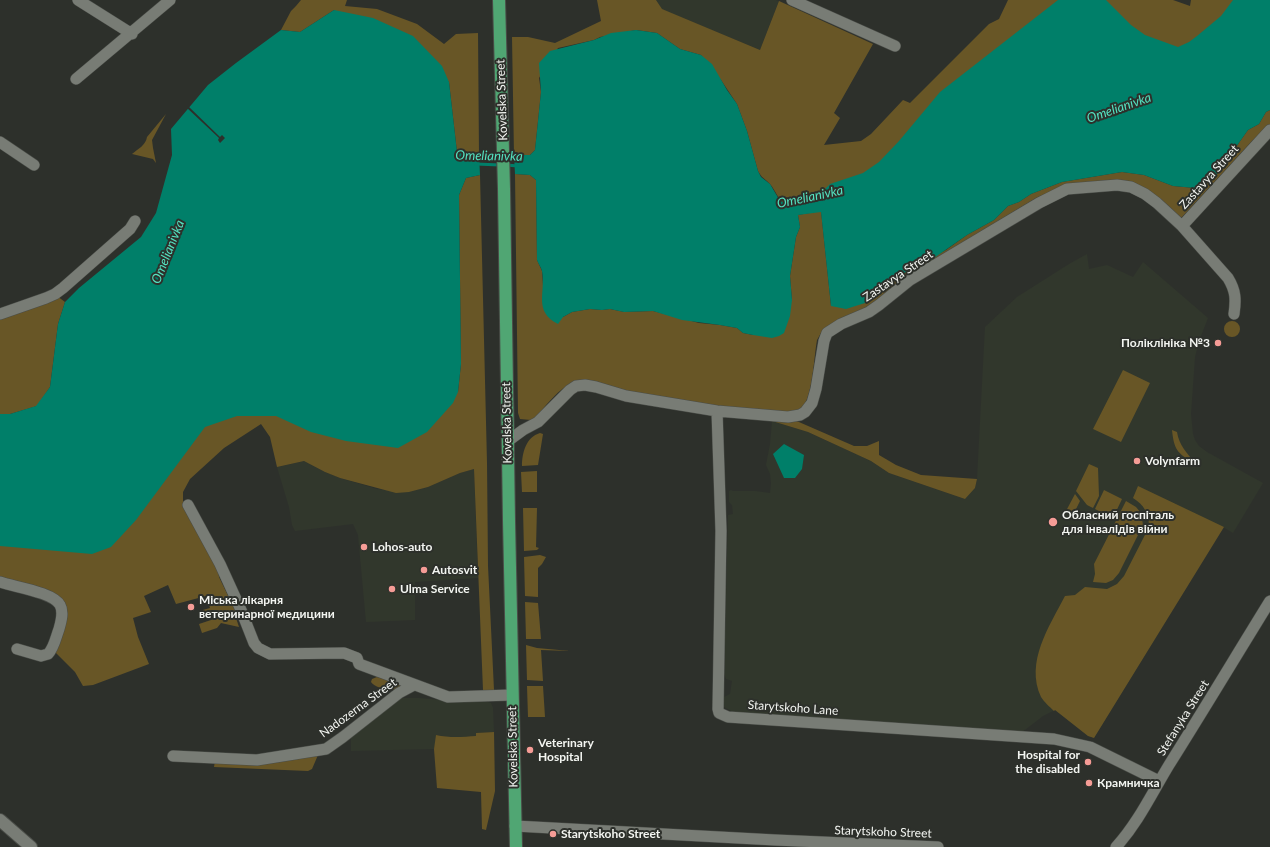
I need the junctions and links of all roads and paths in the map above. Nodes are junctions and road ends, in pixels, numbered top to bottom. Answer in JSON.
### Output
{"nodes":[{"id":1,"x":78,"y":0,"type":"edge"},
{"id":2,"x":170,"y":0,"type":"edge"},
{"id":3,"x":499,"y":0,"type":"edge"},
{"id":4,"x":792,"y":0,"type":"edge"},
{"id":5,"x":132,"y":34,"type":"junction"},
{"id":6,"x":895,"y":46,"type":"dead end"},
{"id":7,"x":76,"y":79,"type":"dead end"},
{"id":8,"x":1270,"y":130,"type":"edge"},
{"id":9,"x":0,"y":142,"type":"edge"},
{"id":10,"x":34,"y":165,"type":"dead end"},
{"id":11,"x":135,"y":221,"type":"dead end"},
{"id":12,"x":1182,"y":226,"type":"junction"},
{"id":13,"x":0,"y":314,"type":"edge"},
{"id":14,"x":1234,"y":314,"type":"dead end"},
{"id":15,"x":717,"y":411,"type":"junction"},
{"id":16,"x":508,"y":441,"type":"junction"},
{"id":17,"x":188,"y":506,"type":"dead end"},
{"id":18,"x":0,"y":582,"type":"edge"},
{"id":19,"x":1270,"y":602,"type":"edge"},
{"id":20,"x":18,"y":649,"type":"dead end"},
{"id":21,"x":414,"y":685,"type":"junction"},
{"id":22,"x":512,"y":695,"type":"junction"},
{"id":23,"x":173,"y":756,"type":"dead end"},
{"id":24,"x":1159,"y":781,"type":"junction"},
{"id":25,"x":0,"y":820,"type":"edge"},
{"id":26,"x":515,"y":826,"type":"junction"},
{"id":27,"x":32,"y":847,"type":"edge"},
{"id":28,"x":516,"y":847,"type":"edge"},
{"id":29,"x":938,"y":847,"type":"edge"},
{"id":30,"x":1116,"y":847,"type":"edge"}],
"edges":[{"from":1,"to":5,"type":"street"},
{"from":2,"to":5,"type":"street"},
{"from":3,"to":16,"type":"main road","name":"Kovelska Street"},
{"from":4,"to":6,"type":"street"},
{"from":5,"to":7,"type":"street"},
{"from":8,"to":12,"type":"street","name":"Zastavya Street"},
{"from":9,"to":10,"type":"street"},
{"from":11,"to":13,"type":"street"},
{"from":12,"to":14,"type":"street"},
{"from":12,"to":15,"type":"street","name":"Zastavya Street"},
{"from":15,"to":16,"type":"street","name":"Zastavya Street"},
{"from":15,"to":24,"type":"street","name":"Starytskoho Lane"},
{"from":16,"to":22,"type":"main road","name":"Kovelska Street"},
{"from":17,"to":21,"type":"street"},
{"from":18,"to":20,"type":"street"},
{"from":19,"to":24,"type":"street","name":"Stefanyka Street"},
{"from":21,"to":22,"type":"street"},
{"from":21,"to":23,"type":"street","name":"Nadozerna Street"},
{"from":22,"to":26,"type":"main road","name":"Kovelska Street"},
{"from":24,"to":30,"type":"street","name":"Stefanyka Street"},
{"from":25,"to":27,"type":"street"},
{"from":26,"to":28,"type":"main road","name":"Kovelska Street"},
{"from":26,"to":29,"type":"street","name":"Starytskoho Street"}]}
